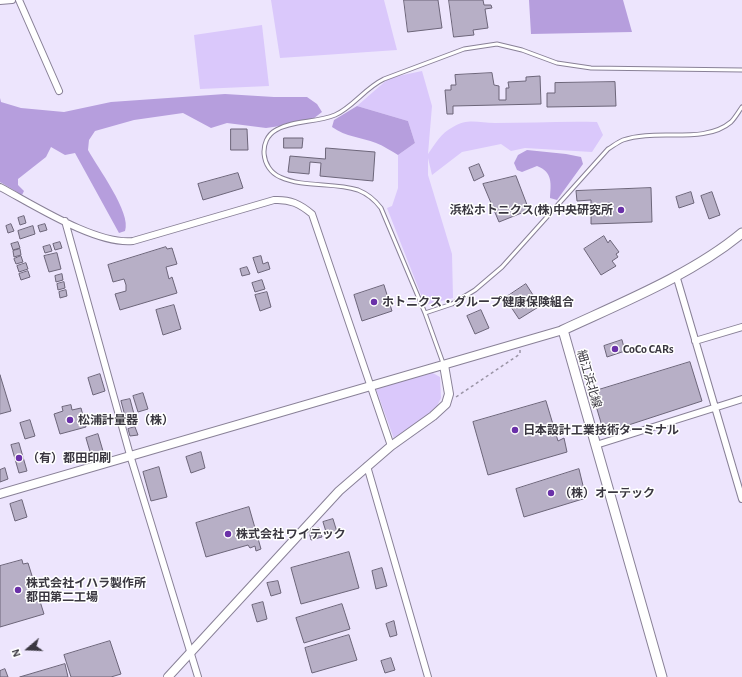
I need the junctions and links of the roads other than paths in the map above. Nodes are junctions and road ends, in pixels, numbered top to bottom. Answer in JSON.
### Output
{"nodes":[{"id":1,"x":12,"y":0,"type":"edge"},
{"id":2,"x":19,"y":0,"type":"edge"},
{"id":3,"x":0,"y":1,"type":"edge"},
{"id":4,"x":742,"y":70,"type":"edge"},
{"id":5,"x":59,"y":91,"type":"dead end"},
{"id":6,"x":742,"y":107,"type":"edge"},
{"id":7,"x":0,"y":187,"type":"edge"},
{"id":8,"x":65,"y":221,"type":"junction"},
{"id":9,"x":742,"y":233,"type":"edge"},
{"id":10,"x":676,"y":275,"type":"junction"},
{"id":11,"x":425,"y":313,"type":"junction"},
{"id":12,"x":742,"y":327,"type":"edge"},
{"id":13,"x":563,"y":330,"type":"junction"},
{"id":14,"x":695,"y":341,"type":"junction"},
{"id":15,"x":444,"y":365,"type":"junction"},
{"id":16,"x":370,"y":387,"type":"junction"},
{"id":17,"x":742,"y":399,"type":"edge"},
{"id":18,"x":715,"y":407,"type":"junction"},
{"id":19,"x":596,"y":445,"type":"junction"},
{"id":20,"x":392,"y":446,"type":"junction"},
{"id":21,"x":130,"y":455,"type":"junction"},
{"id":22,"x":367,"y":466,"type":"junction"},
{"id":23,"x":0,"y":494,"type":"edge"},
{"id":24,"x":742,"y":499,"type":"edge"},
{"id":25,"x":191,"y":653,"type":"junction"},
{"id":26,"x":168,"y":677,"type":"edge"},
{"id":27,"x":198,"y":677,"type":"edge"},
{"id":28,"x":428,"y":677,"type":"edge"},
{"id":29,"x":662,"y":677,"type":"edge"}],
"edges":[{"from":1,"to":3,"type":"street"},
{"from":2,"to":5,"type":"street"},
{"from":4,"to":11,"type":"lane"},
{"from":6,"to":11,"type":"lane"},
{"from":7,"to":8,"type":"street"},
{"from":8,"to":16,"type":"street"},
{"from":8,"to":21,"type":"street"},
{"from":9,"to":10,"type":"main road"},
{"from":10,"to":13,"type":"main road"},
{"from":10,"to":14,"type":"street"},
{"from":11,"to":15,"type":"lane"},
{"from":12,"to":14,"type":"street"},
{"from":13,"to":15,"type":"street"},
{"from":13,"to":19,"type":"main road","name":"細江浜北線"},
{"from":14,"to":18,"type":"street"},
{"from":15,"to":16,"type":"street"},
{"from":15,"to":20,"type":"street"},
{"from":16,"to":20,"type":"street"},
{"from":16,"to":21,"type":"street"},
{"from":17,"to":18,"type":"street"},
{"from":18,"to":19,"type":"street"},
{"from":18,"to":24,"type":"street"},
{"from":19,"to":29,"type":"main road","name":"細江浜北線"},
{"from":20,"to":22,"type":"street"},
{"from":21,"to":23,"type":"street"},
{"from":21,"to":25,"type":"street"},
{"from":22,"to":25,"type":"street"},
{"from":22,"to":28,"type":"street"},
{"from":25,"to":26,"type":"street"},
{"from":25,"to":27,"type":"street"}]}
